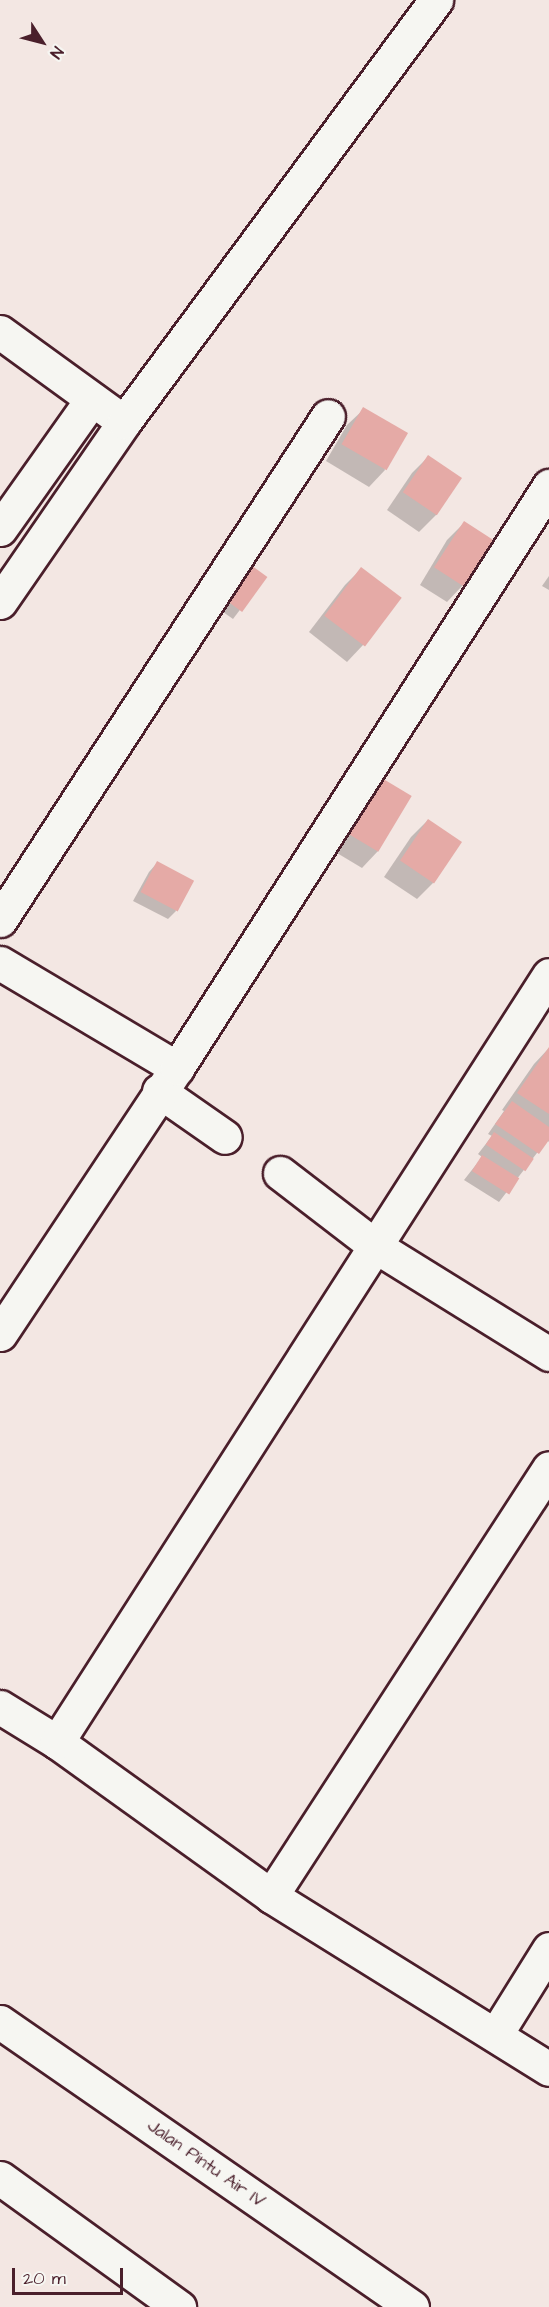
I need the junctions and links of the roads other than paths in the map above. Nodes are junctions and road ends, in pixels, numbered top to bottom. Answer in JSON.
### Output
{"nodes":[{"id":1,"x":436,"y":0,"type":"edge"},
{"id":2,"x":0,"y":332,"type":"edge"},
{"id":3,"x":92,"y":399,"type":"junction"},
{"id":4,"x":328,"y":416,"type":"dead end"},
{"id":5,"x":124,"y":422,"type":"junction"},
{"id":6,"x":549,"y":486,"type":"edge"},
{"id":7,"x":0,"y":529,"type":"edge"},
{"id":8,"x":0,"y":602,"type":"edge"},
{"id":9,"x":0,"y":920,"type":"edge"},
{"id":10,"x":0,"y":963,"type":"edge"},
{"id":11,"x":549,"y":975,"type":"edge"},
{"id":12,"x":168,"y":1080,"type":"junction"},
{"id":13,"x":225,"y":1137,"type":"dead end"},
{"id":14,"x":280,"y":1173,"type":"dead end"},
{"id":15,"x":375,"y":1246,"type":"junction"},
{"id":16,"x":0,"y":1334,"type":"edge"},
{"id":17,"x":549,"y":1354,"type":"edge"},
{"id":18,"x":549,"y":1468,"type":"edge"},
{"id":19,"x":0,"y":1707,"type":"edge"},
{"id":20,"x":57,"y":1742,"type":"junction"},
{"id":21,"x":271,"y":1896,"type":"junction"},
{"id":22,"x":549,"y":1949,"type":"edge"},
{"id":23,"x":0,"y":2022,"type":"edge"},
{"id":24,"x":496,"y":2034,"type":"junction"},
{"id":25,"x":549,"y":2068,"type":"edge"},
{"id":26,"x":0,"y":2178,"type":"edge"},
{"id":27,"x":179,"y":2307,"type":"edge"},
{"id":28,"x":412,"y":2307,"type":"edge"}],
"edges":[{"from":1,"to":5,"type":"street"},
{"from":2,"to":3,"type":"street"},
{"from":3,"to":5,"type":"street"},
{"from":3,"to":7,"type":"street"},
{"from":4,"to":9,"type":"street"},
{"from":5,"to":8,"type":"street"},
{"from":6,"to":12,"type":"street"},
{"from":10,"to":12,"type":"street"},
{"from":11,"to":15,"type":"street"},
{"from":12,"to":13,"type":"street"},
{"from":12,"to":16,"type":"street"},
{"from":14,"to":15,"type":"street"},
{"from":15,"to":17,"type":"street"},
{"from":15,"to":20,"type":"street"},
{"from":18,"to":21,"type":"street"},
{"from":19,"to":20,"type":"street"},
{"from":20,"to":21,"type":"street"},
{"from":21,"to":24,"type":"street"},
{"from":22,"to":24,"type":"street"},
{"from":23,"to":28,"type":"street","name":"Jalan Pintu Air IV"},
{"from":24,"to":25,"type":"street"},
{"from":26,"to":27,"type":"street"}]}
